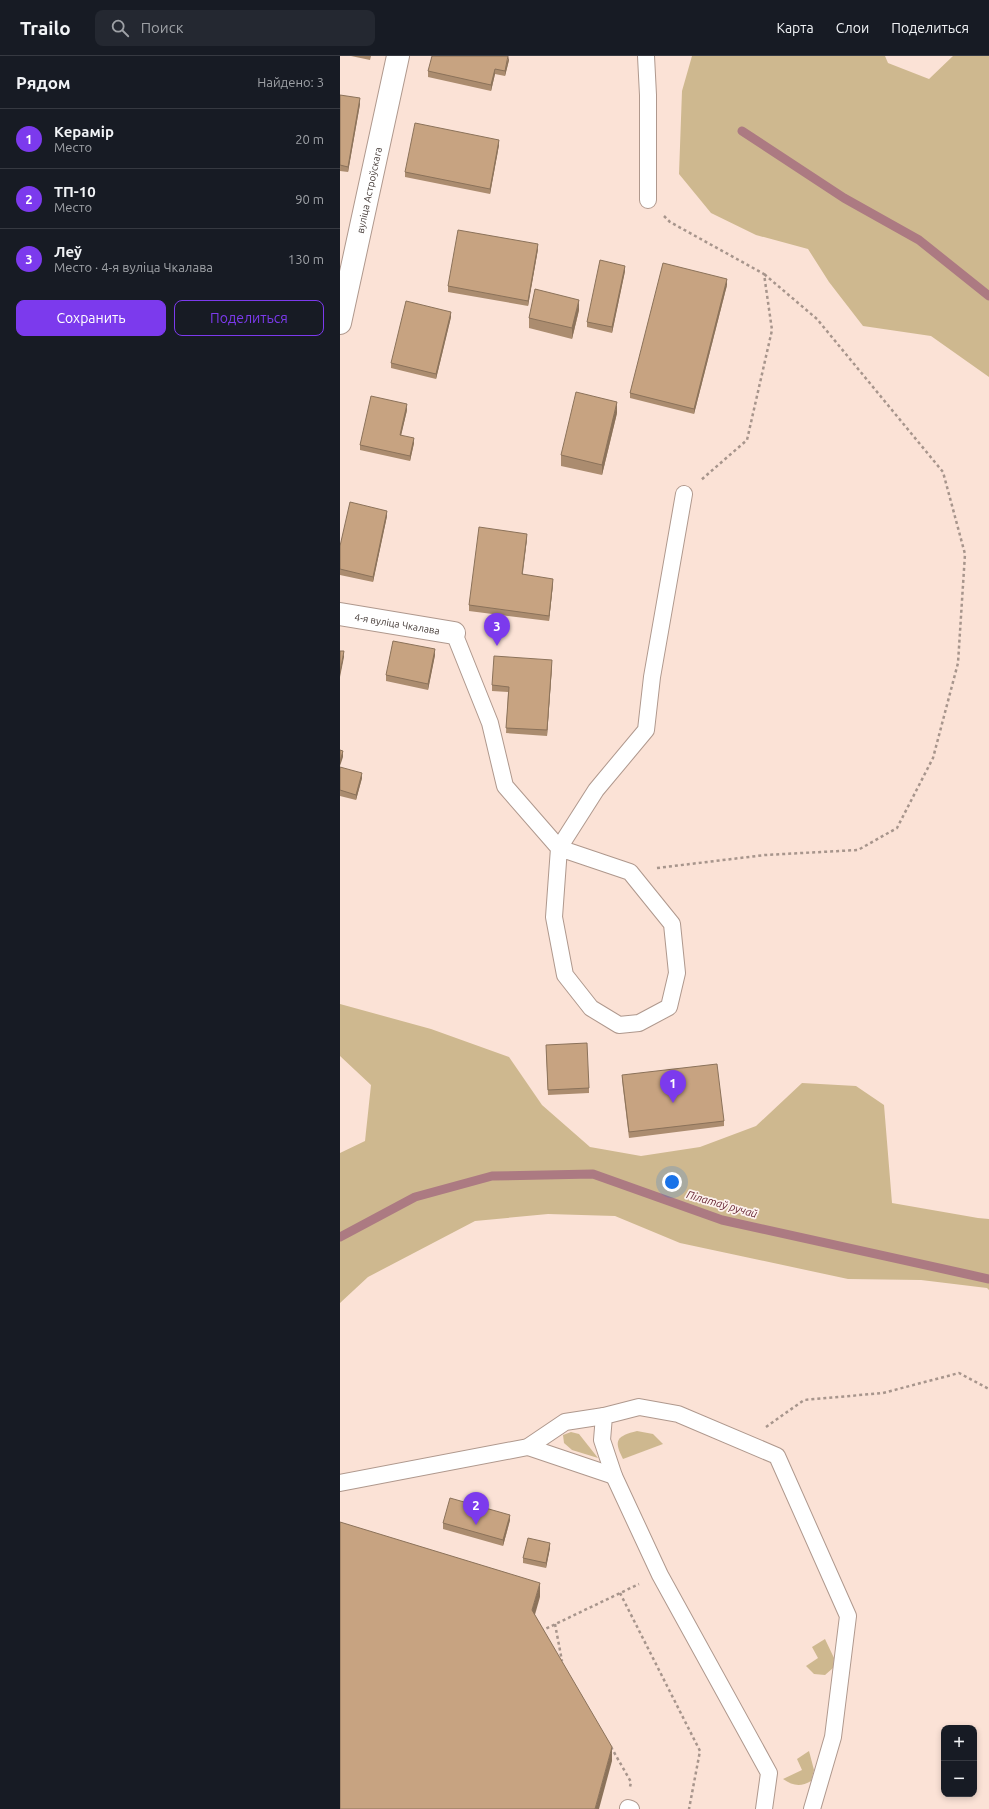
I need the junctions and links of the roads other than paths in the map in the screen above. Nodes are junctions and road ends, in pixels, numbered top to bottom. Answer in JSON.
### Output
{"nodes":[{"id":1,"x":398,"y":56,"type":"edge"},
{"id":2,"x":646,"y":56,"type":"edge"},
{"id":3,"x":648,"y":200,"type":"road end"},
{"id":4,"x":340,"y":323,"type":"edge"},
{"id":5,"x":684,"y":494,"type":"road end"},
{"id":6,"x":340,"y":614,"type":"edge"},
{"id":7,"x":454,"y":633,"type":"joint"},
{"id":8,"x":559,"y":848,"type":"junction"},
{"id":9,"x":604,"y":1416,"type":"junction"},
{"id":10,"x":528,"y":1447,"type":"junction"},
{"id":11,"x":614,"y":1476,"type":"junction"},
{"id":12,"x":340,"y":1483,"type":"edge"},
{"id":13,"x":764,"y":1809,"type":"edge"},
{"id":14,"x":812,"y":1809,"type":"edge"}],
"edges":[{"from":1,"to":4,"type":"street","name":"вуліца Астроўскага"},
{"from":2,"to":3,"type":"lane"},
{"from":5,"to":8,"type":"lane"},
{"from":6,"to":7,"type":"street","name":"4-я вуліца Чкалава"},
{"from":7,"to":8,"type":"lane"},
{"from":8,"to":8,"type":"lane"},
{"from":9,"to":10,"type":"lane"},
{"from":9,"to":11,"type":"lane"},
{"from":9,"to":14,"type":"lane"},
{"from":10,"to":11,"type":"lane"},
{"from":10,"to":12,"type":"lane"},
{"from":11,"to":13,"type":"lane"}]}
